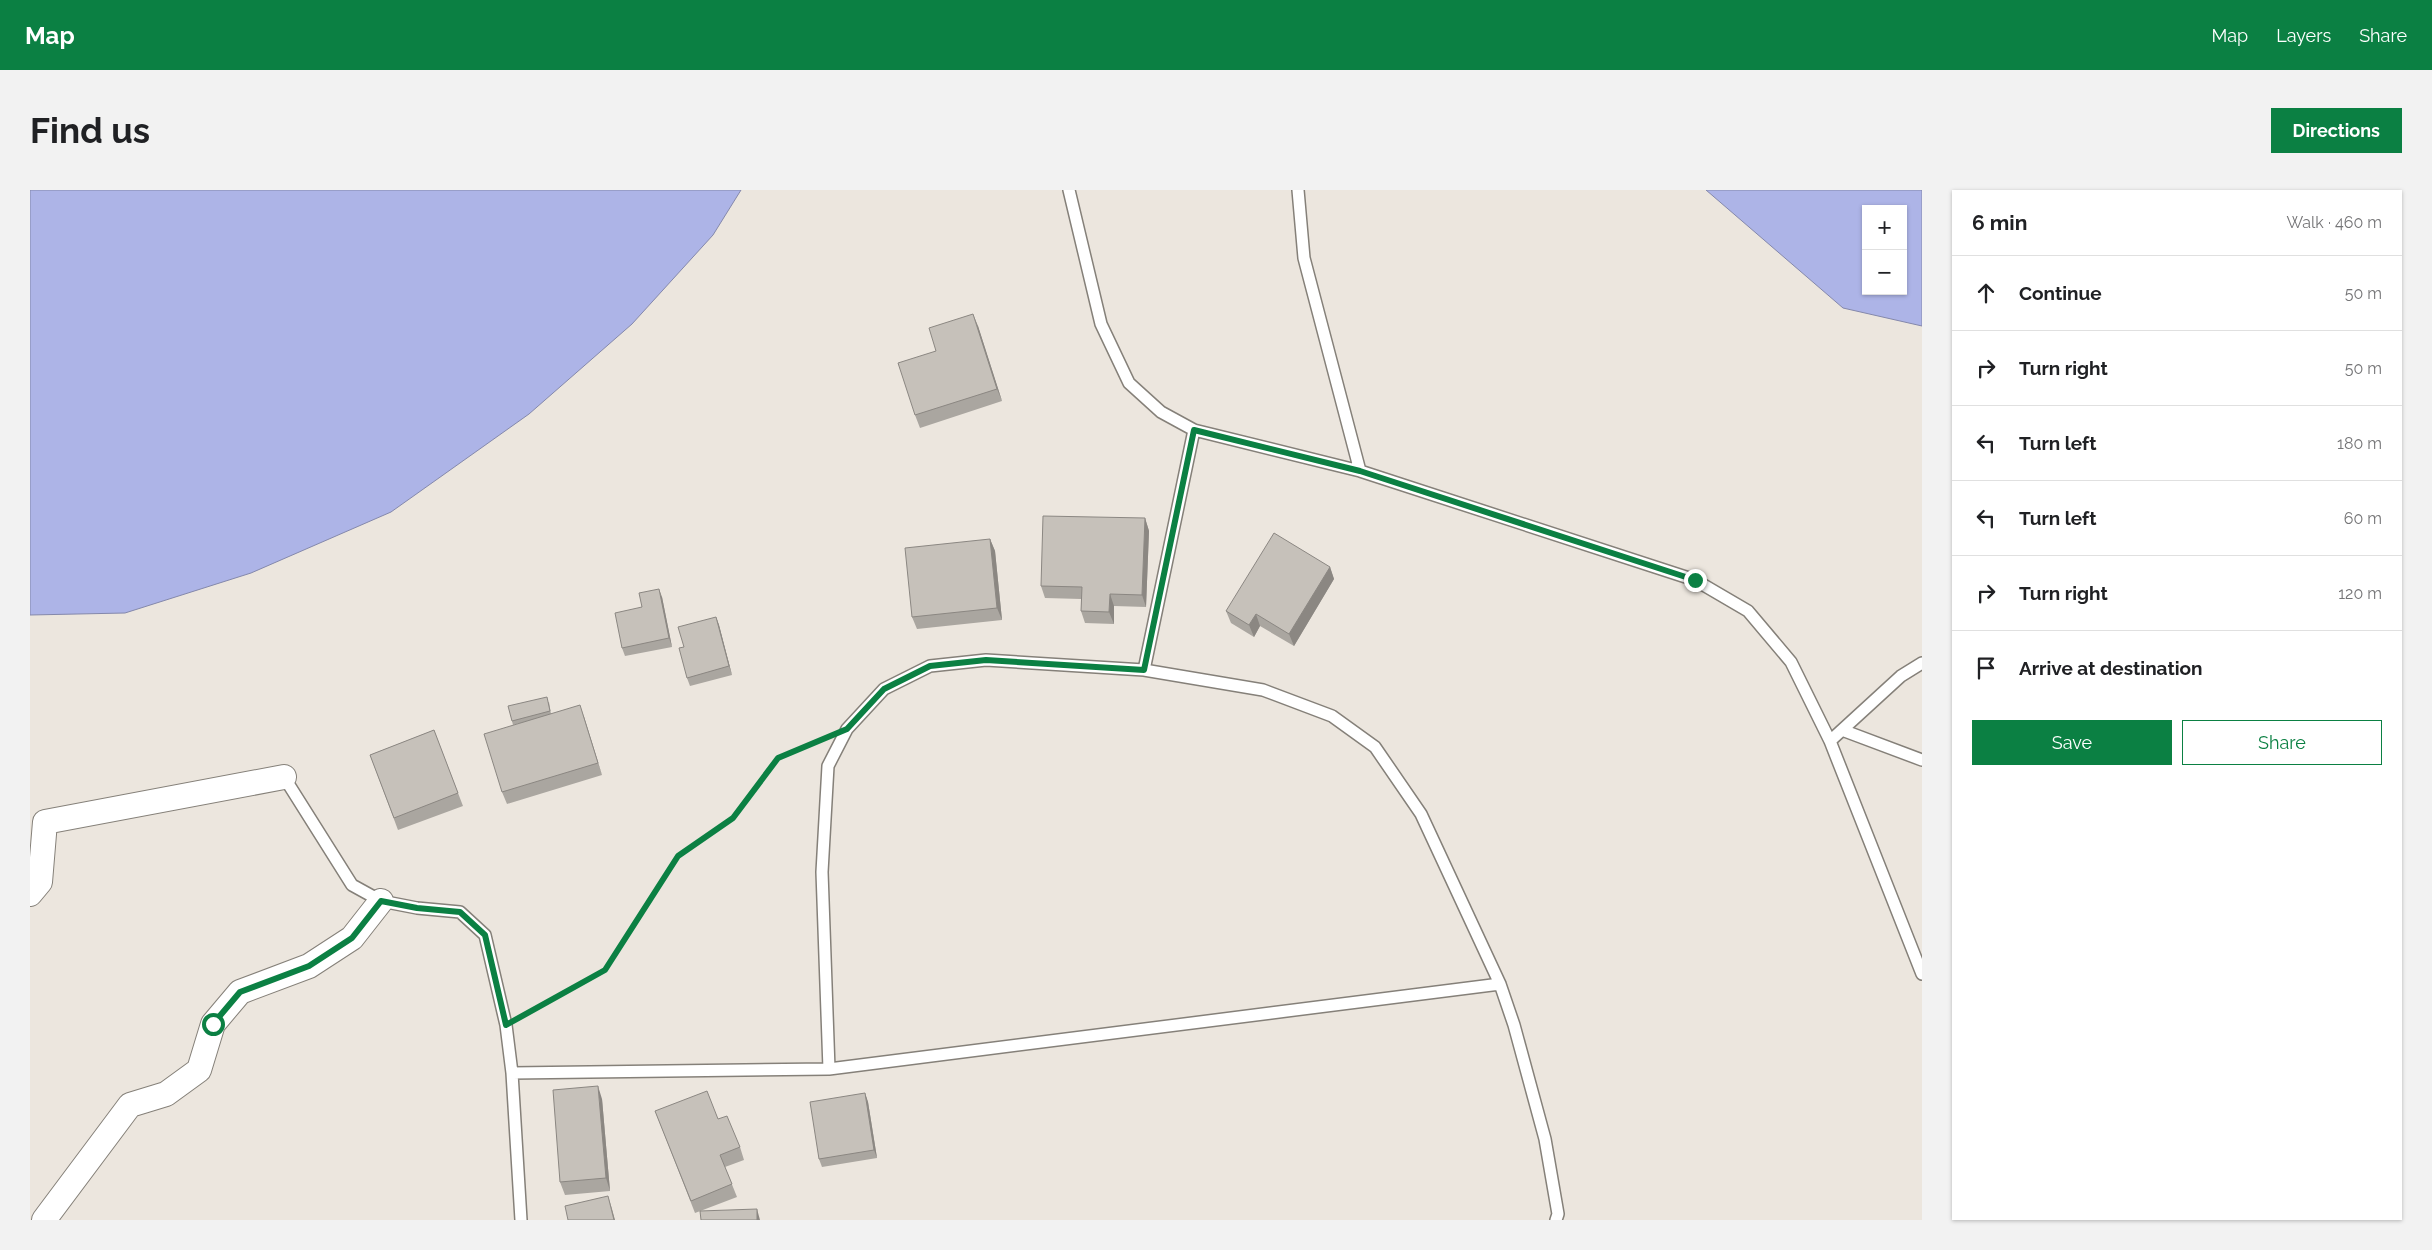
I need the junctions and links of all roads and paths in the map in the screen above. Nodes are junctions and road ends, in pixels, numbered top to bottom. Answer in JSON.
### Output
{"nodes":[{"id":1,"x":1070,"y":190,"type":"edge"},
{"id":2,"x":1298,"y":190,"type":"edge"},
{"id":3,"x":1194,"y":430,"type":"junction"},
{"id":4,"x":1360,"y":471,"type":"junction"},
{"id":5,"x":1922,"y":664,"type":"edge"},
{"id":6,"x":1144,"y":670,"type":"junction"},
{"id":7,"x":847,"y":729,"type":"junction"},
{"id":8,"x":1842,"y":730,"type":"junction"},
{"id":9,"x":1830,"y":741,"type":"junction"},
{"id":10,"x":1922,"y":760,"type":"edge"},
{"id":11,"x":284,"y":777,"type":"joint"},
{"id":12,"x":30,"y":894,"type":"edge"},
{"id":13,"x":381,"y":901,"type":"junction"},
{"id":14,"x":1922,"y":974,"type":"edge"},
{"id":15,"x":1500,"y":984,"type":"junction"},
{"id":16,"x":506,"y":1025,"type":"junction"},
{"id":17,"x":829,"y":1069,"type":"junction"},
{"id":18,"x":512,"y":1073,"type":"junction"},
{"id":19,"x":44,"y":1220,"type":"edge"},
{"id":20,"x":521,"y":1220,"type":"edge"},
{"id":21,"x":1556,"y":1220,"type":"edge"}],
"edges":[{"from":1,"to":3,"type":"lane"},
{"from":2,"to":4,"type":"lane"},
{"from":3,"to":4,"type":"lane"},
{"from":3,"to":6,"type":"lane"},
{"from":4,"to":9,"type":"lane"},
{"from":5,"to":8,"type":"lane"},
{"from":6,"to":7,"type":"lane"},
{"from":6,"to":15,"type":"lane"},
{"from":7,"to":16,"type":"path"},
{"from":7,"to":17,"type":"lane"},
{"from":8,"to":9,"type":"lane"},
{"from":8,"to":10,"type":"lane"},
{"from":9,"to":14,"type":"lane"},
{"from":11,"to":12,"type":"street"},
{"from":11,"to":13,"type":"lane"},
{"from":13,"to":16,"type":"lane"},
{"from":13,"to":19,"type":"street"},
{"from":15,"to":17,"type":"lane"},
{"from":15,"to":21,"type":"lane"},
{"from":16,"to":18,"type":"lane"},
{"from":17,"to":18,"type":"lane"},
{"from":18,"to":20,"type":"lane"}]}
